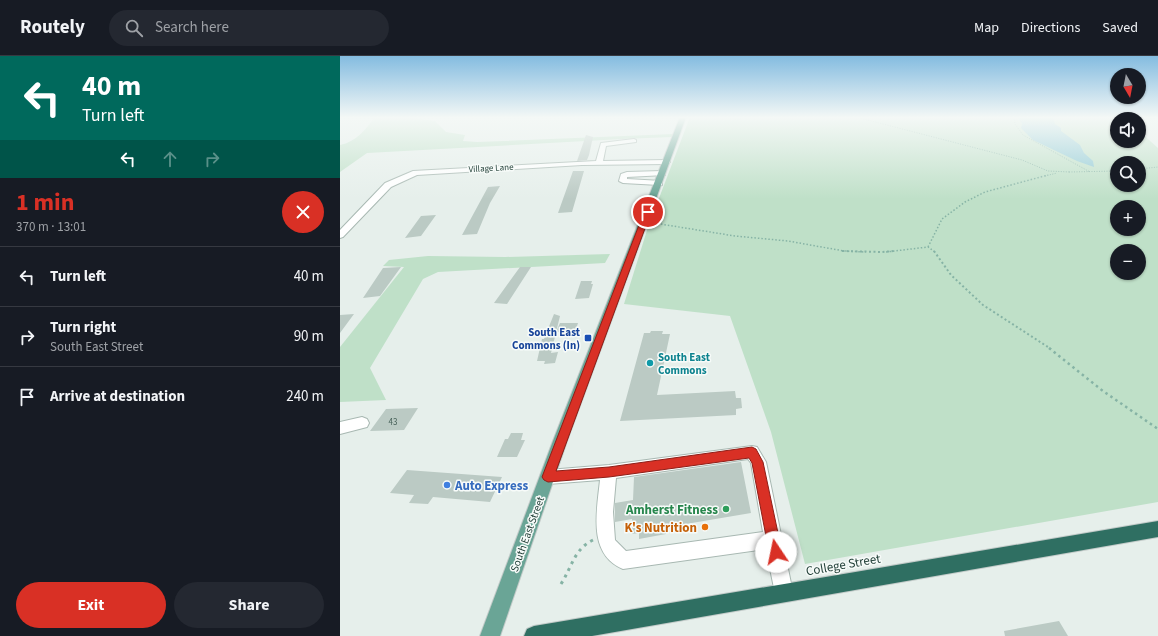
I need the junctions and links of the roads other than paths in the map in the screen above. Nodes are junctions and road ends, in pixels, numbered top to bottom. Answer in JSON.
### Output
{"nodes":[{"id":1,"x":603,"y":144,"type":"edge"},
{"id":2,"x":674,"y":144,"type":"edge"},
{"id":3,"x":599,"y":162,"type":"junction"},
{"id":4,"x":667,"y":162,"type":"junction"},
{"id":5,"x":662,"y":173,"type":"junction"},
{"id":6,"x":659,"y":182,"type":"junction"},
{"id":7,"x":340,"y":236,"type":"edge"},
{"id":8,"x":362,"y":424,"type":"dead end"},
{"id":9,"x":340,"y":428,"type":"edge"},
{"id":10,"x":609,"y":472,"type":"junction"},
{"id":11,"x":548,"y":477,"type":"junction"},
{"id":12,"x":1158,"y":529,"type":"edge"},
{"id":13,"x":773,"y":539,"type":"junction"},
{"id":14,"x":784,"y":593,"type":"junction"},
{"id":15,"x":490,"y":636,"type":"edge"},
{"id":16,"x":534,"y":636,"type":"edge"}],
"edges":[{"from":1,"to":3,"type":"lane"},
{"from":2,"to":4,"type":"main road","name":"South East Street"},
{"from":3,"to":4,"type":"lane","name":"Village Lane"},
{"from":3,"to":7,"type":"lane","name":"Village Lane"},
{"from":4,"to":5,"type":"main road","name":"South East Street"},
{"from":5,"to":6,"type":"main road","name":"South East Street"},
{"from":5,"to":6,"type":"lane"},
{"from":6,"to":11,"type":"main road","name":"South East Street"},
{"from":8,"to":9,"type":"lane"},
{"from":10,"to":11,"type":"lane"},
{"from":10,"to":13,"type":"lane"},
{"from":10,"to":13,"type":"lane"},
{"from":11,"to":15,"type":"main road","name":"South East Street"},
{"from":12,"to":14,"type":"highway","name":"College Street"},
{"from":13,"to":14,"type":"lane"},
{"from":14,"to":16,"type":"highway","name":"College Street"}]}
